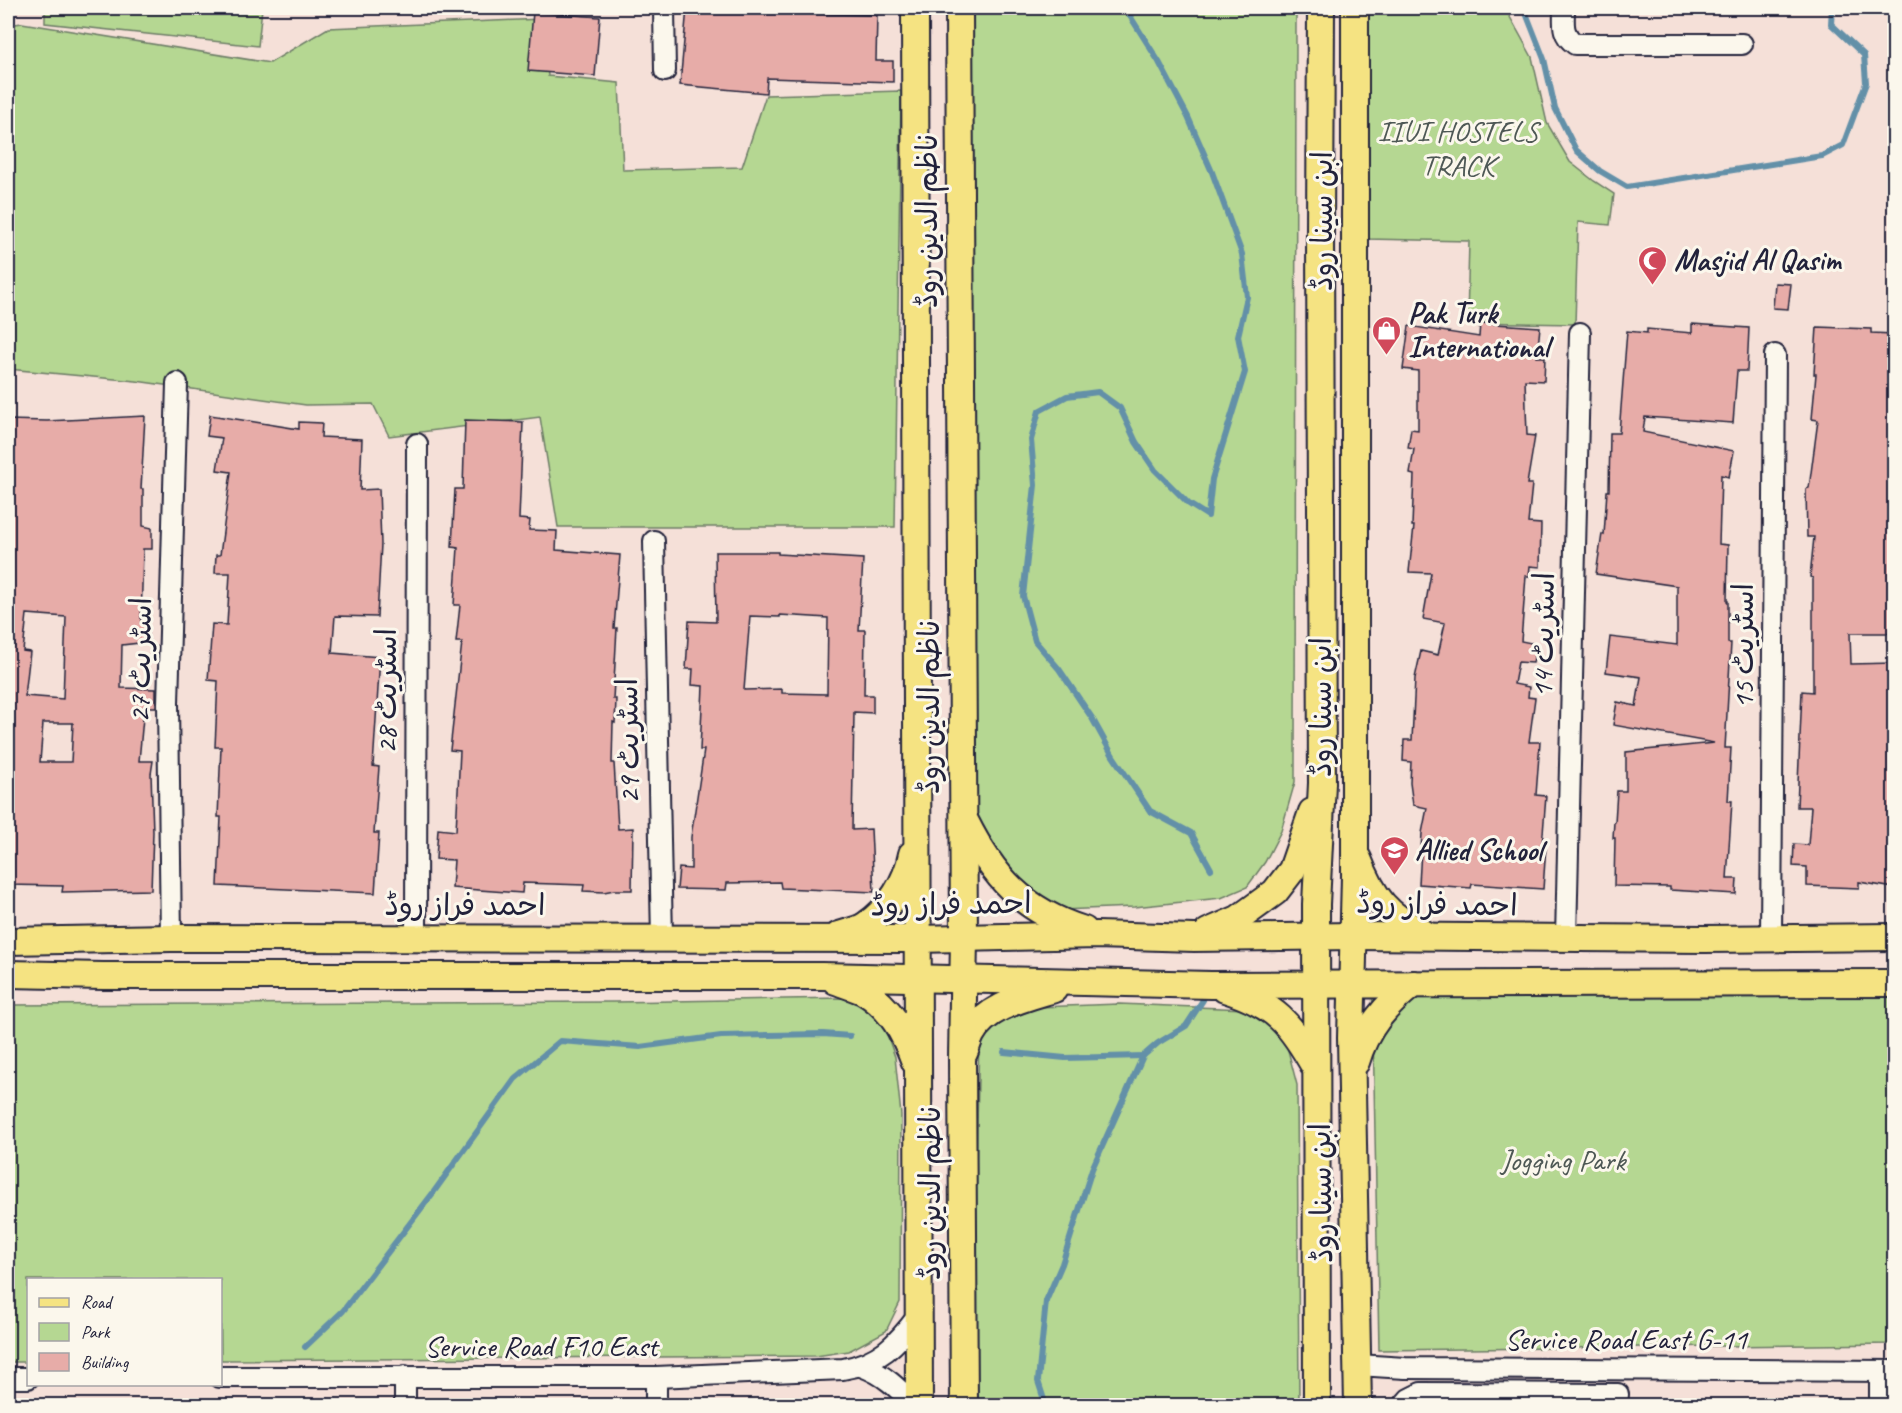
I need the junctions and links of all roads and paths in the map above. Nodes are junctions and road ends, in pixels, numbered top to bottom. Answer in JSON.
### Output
{"nodes":[{"id":1,"x":664,"y":8,"type":"edge"},
{"id":2,"x":915,"y":8,"type":"edge"},
{"id":3,"x":959,"y":8,"type":"edge"},
{"id":4,"x":1564,"y":8,"type":"edge"},
{"id":5,"x":1322,"y":10,"type":"edge"},
{"id":6,"x":1355,"y":10,"type":"edge"},
{"id":7,"x":1742,"y":44,"type":"dead end"},
{"id":8,"x":665,"y":71,"type":"dead end"},
{"id":9,"x":1320,"y":234,"type":"junction"},
{"id":10,"x":1355,"y":235,"type":"junction"},
{"id":11,"x":1580,"y":333,"type":"dead end"},
{"id":12,"x":1775,"y":355,"type":"dead end"},
{"id":13,"x":177,"y":383,"type":"dead end"},
{"id":14,"x":417,"y":444,"type":"dead end"},
{"id":15,"x":654,"y":542,"type":"dead end"},
{"id":16,"x":1322,"y":783,"type":"junction"},
{"id":17,"x":963,"y":818,"type":"junction"},
{"id":18,"x":918,"y":822,"type":"junction"},
{"id":19,"x":1354,"y":848,"type":"junction"},
{"id":20,"x":1097,"y":935,"type":"junction"},
{"id":21,"x":1316,"y":936,"type":"junction"},
{"id":22,"x":1353,"y":936,"type":"junction"},
{"id":23,"x":1429,"y":936,"type":"junction"},
{"id":24,"x":171,"y":938,"type":"junction"},
{"id":25,"x":416,"y":938,"type":"junction"},
{"id":26,"x":964,"y":938,"type":"junction"},
{"id":27,"x":1194,"y":938,"type":"junction"},
{"id":28,"x":1566,"y":938,"type":"junction"},
{"id":29,"x":1771,"y":938,"type":"junction"},
{"id":30,"x":1894,"y":938,"type":"edge"},
{"id":31,"x":662,"y":939,"type":"junction"},
{"id":32,"x":830,"y":939,"type":"junction"},
{"id":33,"x":919,"y":939,"type":"junction"},
{"id":34,"x":8,"y":941,"type":"edge"},
{"id":35,"x":8,"y":974,"type":"edge"},
{"id":36,"x":822,"y":976,"type":"junction"},
{"id":37,"x":919,"y":979,"type":"junction"},
{"id":38,"x":964,"y":980,"type":"junction"},
{"id":39,"x":1074,"y":983,"type":"junction"},
{"id":40,"x":1894,"y":983,"type":"edge"},
{"id":41,"x":1316,"y":984,"type":"junction"},
{"id":42,"x":1352,"y":984,"type":"junction"},
{"id":43,"x":1413,"y":984,"type":"junction"},
{"id":44,"x":1211,"y":985,"type":"junction"},
{"id":45,"x":962,"y":1058,"type":"junction"},
{"id":46,"x":1316,"y":1069,"type":"junction"},
{"id":47,"x":919,"y":1074,"type":"junction"},
{"id":48,"x":1352,"y":1078,"type":"junction"},
{"id":49,"x":1354,"y":1188,"type":"junction"},
{"id":50,"x":1316,"y":1190,"type":"junction"},
{"id":51,"x":918,"y":1316,"type":"junction"},
{"id":52,"x":1358,"y":1365,"type":"junction"},
{"id":53,"x":861,"y":1366,"type":"junction"},
{"id":54,"x":1887,"y":1371,"type":"edge"},
{"id":55,"x":405,"y":1376,"type":"junction"},
{"id":56,"x":222,"y":1377,"type":"edge"},
{"id":57,"x":656,"y":1377,"type":"junction"},
{"id":58,"x":8,"y":1378,"type":"edge"},
{"id":59,"x":27,"y":1378,"type":"edge"},
{"id":60,"x":1358,"y":1402,"type":"edge"},
{"id":61,"x":1317,"y":1403,"type":"edge"},
{"id":62,"x":405,"y":1406,"type":"edge"},
{"id":63,"x":656,"y":1406,"type":"edge"},
{"id":64,"x":917,"y":1406,"type":"edge"},
{"id":65,"x":964,"y":1406,"type":"edge"},
{"id":66,"x":1403,"y":1406,"type":"edge"},
{"id":67,"x":1617,"y":1406,"type":"edge"},
{"id":68,"x":1880,"y":1406,"type":"edge"}],
"edges":[{"from":1,"to":8,"type":"street"},
{"from":2,"to":18,"type":"main road","name":"ناظم الدین روڈ"},
{"from":3,"to":17,"type":"main road","name":"ناظم الدین روڈ"},
{"from":4,"to":7,"type":"street"},
{"from":5,"to":9,"type":"main road","name":"ابن سینا روڈ"},
{"from":6,"to":10,"type":"main road","name":"ابن سینا روڈ"},
{"from":9,"to":10,"type":"main road"},
{"from":9,"to":16,"type":"main road","name":"ابن سینا روڈ"},
{"from":10,"to":19,"type":"main road","name":"ابن سینا روڈ"},
{"from":11,"to":28,"type":"street","name":"اسٹریٹ 14"},
{"from":12,"to":29,"type":"street","name":"اسٹریٹ 15"},
{"from":13,"to":24,"type":"street","name":"اسٹریٹ 27"},
{"from":14,"to":25,"type":"street","name":"اسٹریٹ 28"},
{"from":15,"to":31,"type":"street","name":"اسٹریٹ 29"},
{"from":16,"to":21,"type":"main road","name":"ابن سینا روڈ"},
{"from":16,"to":27,"type":"main road"},
{"from":17,"to":20,"type":"main road"},
{"from":17,"to":26,"type":"main road","name":"ناظم الدین روڈ"},
{"from":18,"to":32,"type":"main road"},
{"from":18,"to":33,"type":"main road","name":"ناظم الدین روڈ"},
{"from":19,"to":22,"type":"main road","name":"ابن سینا روڈ"},
{"from":19,"to":23,"type":"main road"},
{"from":20,"to":26,"type":"main road","name":"احمد فراز روڈ"},
{"from":20,"to":27,"type":"main road","name":"احمد فراز روڈ"},
{"from":21,"to":22,"type":"main road","name":"احمد فراز روڈ"},
{"from":21,"to":27,"type":"main road","name":"احمد فراز روڈ"},
{"from":21,"to":41,"type":"main road","name":"ابن سینا روڈ"},
{"from":22,"to":23,"type":"main road","name":"احمد فراز روڈ"},
{"from":22,"to":42,"type":"main road","name":"ابن سینا روڈ"},
{"from":23,"to":28,"type":"main road","name":"احمد فراز روڈ"},
{"from":24,"to":25,"type":"main road","name":"احمد فراز روڈ"},
{"from":24,"to":34,"type":"main road","name":"احمد فراز روڈ"},
{"from":25,"to":31,"type":"main road","name":"احمد فراز روڈ"},
{"from":26,"to":33,"type":"main road","name":"احمد فراز روڈ"},
{"from":26,"to":38,"type":"main road","name":"ناظم الدین روڈ"},
{"from":28,"to":29,"type":"main road","name":"احمد فراز روڈ"},
{"from":29,"to":30,"type":"main road","name":"احمد فراز روڈ"},
{"from":31,"to":32,"type":"main road","name":"احمد فراز روڈ"},
{"from":32,"to":33,"type":"main road","name":"احمد فراز روڈ"},
{"from":33,"to":37,"type":"main road","name":"ناظم الدین روڈ"},
{"from":35,"to":36,"type":"main road"},
{"from":36,"to":37,"type":"main road"},
{"from":36,"to":47,"type":"main road"},
{"from":37,"to":38,"type":"main road"},
{"from":37,"to":47,"type":"main road","name":"ناظم الدین روڈ"},
{"from":38,"to":39,"type":"main road"},
{"from":38,"to":45,"type":"main road","name":"ناظم الدین روڈ"},
{"from":39,"to":44,"type":"main road"},
{"from":39,"to":45,"type":"main road"},
{"from":40,"to":43,"type":"main road"},
{"from":41,"to":42,"type":"main road"},
{"from":41,"to":44,"type":"main road"},
{"from":41,"to":46,"type":"main road","name":"ابن سینا روڈ"},
{"from":42,"to":43,"type":"main road"},
{"from":42,"to":48,"type":"main road","name":"ابن سینا روڈ"},
{"from":43,"to":48,"type":"main road"},
{"from":44,"to":46,"type":"main road"},
{"from":45,"to":65,"type":"main road","name":"ناظم الدین روڈ"},
{"from":46,"to":50,"type":"main road","name":"ابن سینا روڈ"},
{"from":47,"to":51,"type":"main road","name":"ناظم الدین روڈ"},
{"from":48,"to":49,"type":"main road","name":"ابن سینا روڈ"},
{"from":49,"to":50,"type":"main road"},
{"from":49,"to":52,"type":"main road","name":"ابن سینا روڈ"},
{"from":50,"to":61,"type":"main road","name":"ابن سینا روڈ"},
{"from":51,"to":53,"type":"street","name":"Service Road F10 East"},
{"from":51,"to":64,"type":"main road","name":"ناظم الدین روڈ"},
{"from":52,"to":54,"type":"street","name":"Service Road East G-11"},
{"from":52,"to":60,"type":"main road","name":"ابن سینا روڈ"},
{"from":53,"to":57,"type":"street","name":"Service Road F10 East"},
{"from":53,"to":64,"type":"street"},
{"from":54,"to":68,"type":"street"},
{"from":55,"to":56,"type":"street","name":"Service Road F10 East"},
{"from":55,"to":57,"type":"street","name":"Service Road F10 East"},
{"from":55,"to":62,"type":"street"},
{"from":57,"to":63,"type":"street"},
{"from":58,"to":59,"type":"street"},
{"from":60,"to":61,"type":"main road"},
{"from":66,"to":67,"type":"street"}]}
